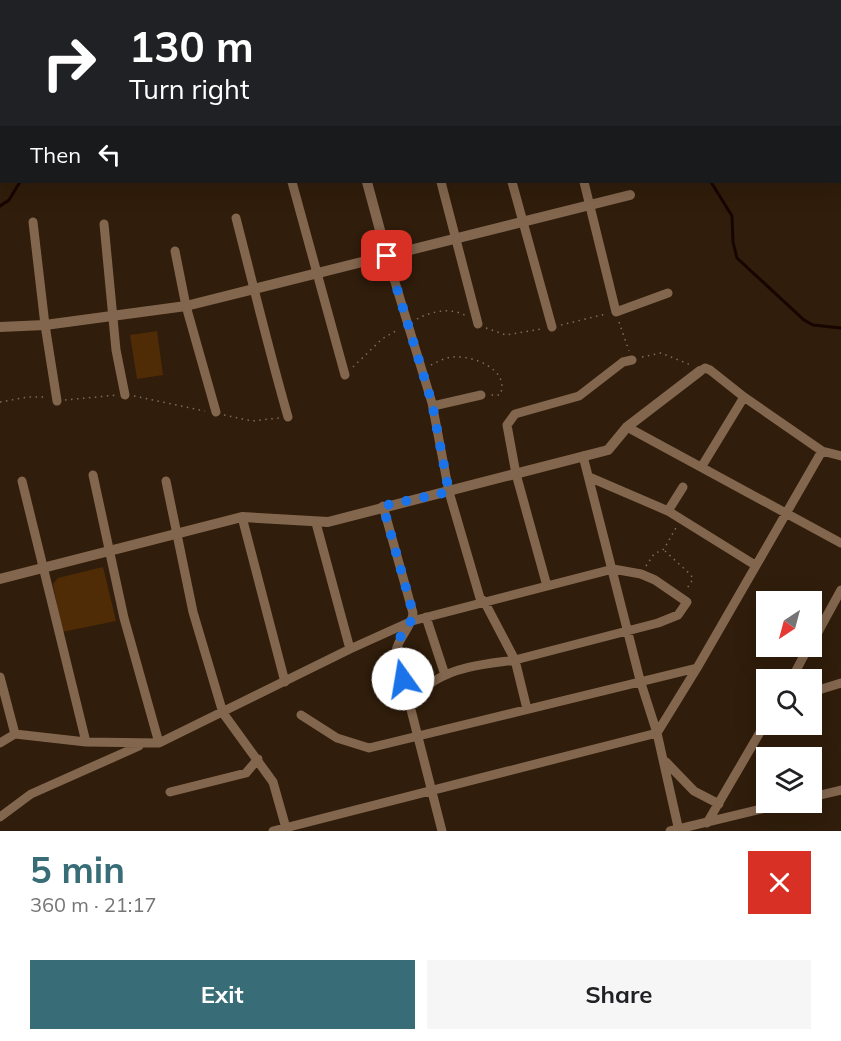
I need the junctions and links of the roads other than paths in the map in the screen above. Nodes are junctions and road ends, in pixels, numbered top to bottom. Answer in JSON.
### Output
{"nodes":[{"id":1,"x":292,"y":183,"type":"edge"},
{"id":2,"x":367,"y":183,"type":"edge"},
{"id":3,"x":441,"y":183,"type":"edge"},
{"id":4,"x":512,"y":183,"type":"edge"},
{"id":5,"x":584,"y":183,"type":"edge"},
{"id":6,"x":630,"y":195,"type":"dead end"},
{"id":7,"x":590,"y":205,"type":"junction"},
{"id":8,"x":236,"y":218,"type":"dead end"},
{"id":9,"x":33,"y":222,"type":"dead end"},
{"id":10,"x":104,"y":224,"type":"dead end"},
{"id":11,"x":523,"y":224,"type":"junction"},
{"id":12,"x":456,"y":239,"type":"junction"},
{"id":13,"x":175,"y":251,"type":"dead end"},
{"id":14,"x":387,"y":256,"type":"junction"},
{"id":15,"x":316,"y":274,"type":"junction"},
{"id":16,"x":256,"y":291,"type":"junction"},
{"id":17,"x":668,"y":293,"type":"dead end"},
{"id":18,"x":186,"y":306,"type":"junction"},
{"id":19,"x":112,"y":316,"type":"junction"},
{"id":20,"x":478,"y":324,"type":"dead end"},
{"id":21,"x":45,"y":325,"type":"junction"},
{"id":22,"x":0,"y":327,"type":"edge"},
{"id":23,"x":552,"y":327,"type":"dead end"},
{"id":24,"x":632,"y":360,"type":"road end"},
{"id":25,"x":700,"y":371,"type":"joint"},
{"id":26,"x":345,"y":375,"type":"dead end"},
{"id":27,"x":125,"y":394,"type":"road end"},
{"id":28,"x":481,"y":395,"type":"dead end"},
{"id":29,"x":744,"y":397,"type":"junction"},
{"id":30,"x":57,"y":401,"type":"road end"},
{"id":31,"x":433,"y":406,"type":"junction"},
{"id":32,"x":216,"y":412,"type":"road end"},
{"id":33,"x":288,"y":417,"type":"road end"},
{"id":34,"x":627,"y":428,"type":"junction"},
{"id":35,"x":822,"y":451,"type":"junction"},
{"id":36,"x":583,"y":456,"type":"junction"},
{"id":37,"x":841,"y":456,"type":"edge"},
{"id":38,"x":702,"y":466,"type":"junction"},
{"id":39,"x":516,"y":474,"type":"junction"},
{"id":40,"x":93,"y":475,"type":"dead end"},
{"id":41,"x":589,"y":477,"type":"junction"},
{"id":42,"x":22,"y":481,"type":"dead end"},
{"id":43,"x":166,"y":481,"type":"dead end"},
{"id":44,"x":683,"y":487,"type":"dead end"},
{"id":45,"x":449,"y":492,"type":"junction"},
{"id":46,"x":383,"y":506,"type":"junction"},
{"id":47,"x":668,"y":511,"type":"junction"},
{"id":48,"x":784,"y":514,"type":"junction"},
{"id":49,"x":242,"y":517,"type":"junction"},
{"id":50,"x":316,"y":524,"type":"junction"},
{"id":51,"x":177,"y":535,"type":"junction"},
{"id":52,"x":841,"y":543,"type":"edge"},
{"id":53,"x":110,"y":551,"type":"junction"},
{"id":54,"x":755,"y":565,"type":"junction"},
{"id":55,"x":43,"y":568,"type":"junction"},
{"id":56,"x":613,"y":569,"type":"junction"},
{"id":57,"x":0,"y":579,"type":"edge"},
{"id":58,"x":548,"y":586,"type":"junction"},
{"id":59,"x":841,"y":590,"type":"edge"},
{"id":60,"x":484,"y":602,"type":"junction"},
{"id":61,"x":426,"y":617,"type":"junction"},
{"id":62,"x":412,"y":621,"type":"junction"},
{"id":63,"x":822,"y":624,"type":"edge"},
{"id":64,"x":627,"y":632,"type":"junction"},
{"id":65,"x":350,"y":649,"type":"junction"},
{"id":66,"x":515,"y":660,"type":"junction"},
{"id":67,"x":697,"y":668,"type":"junction"},
{"id":68,"x":446,"y":675,"type":"junction"},
{"id":69,"x":0,"y":677,"type":"edge"},
{"id":70,"x":640,"y":680,"type":"junction"},
{"id":71,"x":285,"y":682,"type":"junction"},
{"id":72,"x":840,"y":682,"type":"edge"},
{"id":73,"x":822,"y":688,"type":"edge"},
{"id":74,"x":409,"y":700,"type":"junction"},
{"id":75,"x":527,"y":709,"type":"junction"},
{"id":76,"x":223,"y":713,"type":"junction"},
{"id":77,"x":302,"y":716,"type":"dead end"},
{"id":78,"x":657,"y":733,"type":"junction"},
{"id":79,"x":15,"y":734,"type":"junction"},
{"id":80,"x":759,"y":735,"type":"edge"},
{"id":81,"x":418,"y":737,"type":"junction"},
{"id":82,"x":86,"y":742,"type":"junction"},
{"id":83,"x":0,"y":743,"type":"edge"},
{"id":84,"x":159,"y":743,"type":"junction"},
{"id":85,"x":143,"y":745,"type":"junction"},
{"id":86,"x":663,"y":758,"type":"junction"},
{"id":87,"x":258,"y":759,"type":"junction"},
{"id":88,"x":432,"y":790,"type":"junction"},
{"id":89,"x":841,"y":790,"type":"edge"},
{"id":90,"x":170,"y":792,"type":"dead end"},
{"id":91,"x":822,"y":795,"type":"edge"},
{"id":92,"x":719,"y":804,"type":"junction"},
{"id":93,"x":756,"y":811,"type":"edge"},
{"id":94,"x":0,"y":817,"type":"edge"},
{"id":95,"x":707,"y":823,"type":"junction"},
{"id":96,"x":286,"y":828,"type":"junction"},
{"id":97,"x":676,"y":830,"type":"edge"},
{"id":98,"x":273,"y":831,"type":"edge"},
{"id":99,"x":442,"y":831,"type":"edge"}],
"edges":[{"from":1,"to":15,"type":"street"},
{"from":2,"to":14,"type":"street"},
{"from":3,"to":12,"type":"street"},
{"from":4,"to":11,"type":"street"},
{"from":5,"to":7,"type":"street"},
{"from":6,"to":7,"type":"street"},
{"from":7,"to":11,"type":"street"},
{"from":7,"to":17,"type":"street"},
{"from":8,"to":16,"type":"street"},
{"from":9,"to":21,"type":"street"},
{"from":10,"to":19,"type":"street"},
{"from":11,"to":12,"type":"street"},
{"from":11,"to":23,"type":"street"},
{"from":12,"to":14,"type":"street"},
{"from":12,"to":20,"type":"street"},
{"from":13,"to":18,"type":"street"},
{"from":14,"to":15,"type":"street"},
{"from":14,"to":31,"type":"street"},
{"from":15,"to":16,"type":"street"},
{"from":15,"to":26,"type":"street"},
{"from":16,"to":18,"type":"street"},
{"from":16,"to":33,"type":"street"},
{"from":18,"to":19,"type":"street"},
{"from":18,"to":32,"type":"street"},
{"from":19,"to":21,"type":"street"},
{"from":19,"to":27,"type":"street"},
{"from":21,"to":22,"type":"street"},
{"from":21,"to":30,"type":"street"},
{"from":24,"to":39,"type":"street"},
{"from":25,"to":29,"type":"street"},
{"from":25,"to":34,"type":"street"},
{"from":28,"to":31,"type":"street"},
{"from":29,"to":35,"type":"street"},
{"from":29,"to":38,"type":"street"},
{"from":31,"to":45,"type":"street"},
{"from":34,"to":36,"type":"street"},
{"from":34,"to":38,"type":"street"},
{"from":35,"to":37,"type":"street"},
{"from":35,"to":48,"type":"street"},
{"from":36,"to":39,"type":"street"},
{"from":36,"to":41,"type":"street"},
{"from":38,"to":48,"type":"street"},
{"from":39,"to":45,"type":"street"},
{"from":39,"to":58,"type":"street"},
{"from":40,"to":53,"type":"street"},
{"from":41,"to":47,"type":"street"},
{"from":41,"to":56,"type":"street"},
{"from":42,"to":55,"type":"street"},
{"from":43,"to":51,"type":"street"},
{"from":44,"to":47,"type":"street"},
{"from":45,"to":46,"type":"street"},
{"from":45,"to":60,"type":"street"},
{"from":46,"to":50,"type":"street"},
{"from":46,"to":62,"type":"street"},
{"from":47,"to":54,"type":"street"},
{"from":48,"to":52,"type":"street"},
{"from":48,"to":54,"type":"street"},
{"from":49,"to":50,"type":"street"},
{"from":49,"to":51,"type":"street"},
{"from":49,"to":71,"type":"street"},
{"from":50,"to":65,"type":"street"},
{"from":51,"to":53,"type":"street"},
{"from":51,"to":76,"type":"street"},
{"from":53,"to":55,"type":"street"},
{"from":53,"to":84,"type":"street"},
{"from":54,"to":67,"type":"street"},
{"from":55,"to":57,"type":"street"},
{"from":55,"to":82,"type":"street"},
{"from":56,"to":58,"type":"street"},
{"from":56,"to":64,"type":"street"},
{"from":56,"to":64,"type":"street"},
{"from":58,"to":60,"type":"street"},
{"from":59,"to":63,"type":"street"},
{"from":60,"to":61,"type":"street"},
{"from":60,"to":66,"type":"street"},
{"from":61,"to":62,"type":"street"},
{"from":61,"to":68,"type":"street"},
{"from":62,"to":65,"type":"street"},
{"from":62,"to":74,"type":"street"},
{"from":64,"to":66,"type":"street"},
{"from":64,"to":70,"type":"street"},
{"from":65,"to":71,"type":"street"},
{"from":66,"to":68,"type":"street"},
{"from":66,"to":75,"type":"street"},
{"from":67,"to":70,"type":"street"},
{"from":67,"to":78,"type":"street"},
{"from":68,"to":74,"type":"street"},
{"from":69,"to":79,"type":"street"},
{"from":70,"to":75,"type":"street"},
{"from":70,"to":78,"type":"street"},
{"from":71,"to":76,"type":"street"},
{"from":72,"to":73,"type":"street"},
{"from":74,"to":81,"type":"street"},
{"from":75,"to":81,"type":"street"},
{"from":76,"to":84,"type":"street"},
{"from":76,"to":87,"type":"street"},
{"from":77,"to":81,"type":"street"},
{"from":78,"to":86,"type":"street"},
{"from":78,"to":88,"type":"street"},
{"from":79,"to":82,"type":"street"},
{"from":79,"to":83,"type":"street"},
{"from":80,"to":92,"type":"street"},
{"from":81,"to":88,"type":"street"},
{"from":82,"to":85,"type":"street"},
{"from":84,"to":85,"type":"street"},
{"from":85,"to":94,"type":"street"},
{"from":86,"to":92,"type":"street"},
{"from":86,"to":97,"type":"street"},
{"from":87,"to":90,"type":"street"},
{"from":87,"to":96,"type":"street"},
{"from":88,"to":96,"type":"street"},
{"from":88,"to":99,"type":"street"},
{"from":89,"to":91,"type":"street"},
{"from":92,"to":95,"type":"street"},
{"from":93,"to":95,"type":"street"},
{"from":95,"to":97,"type":"street"},
{"from":96,"to":98,"type":"street"}]}
